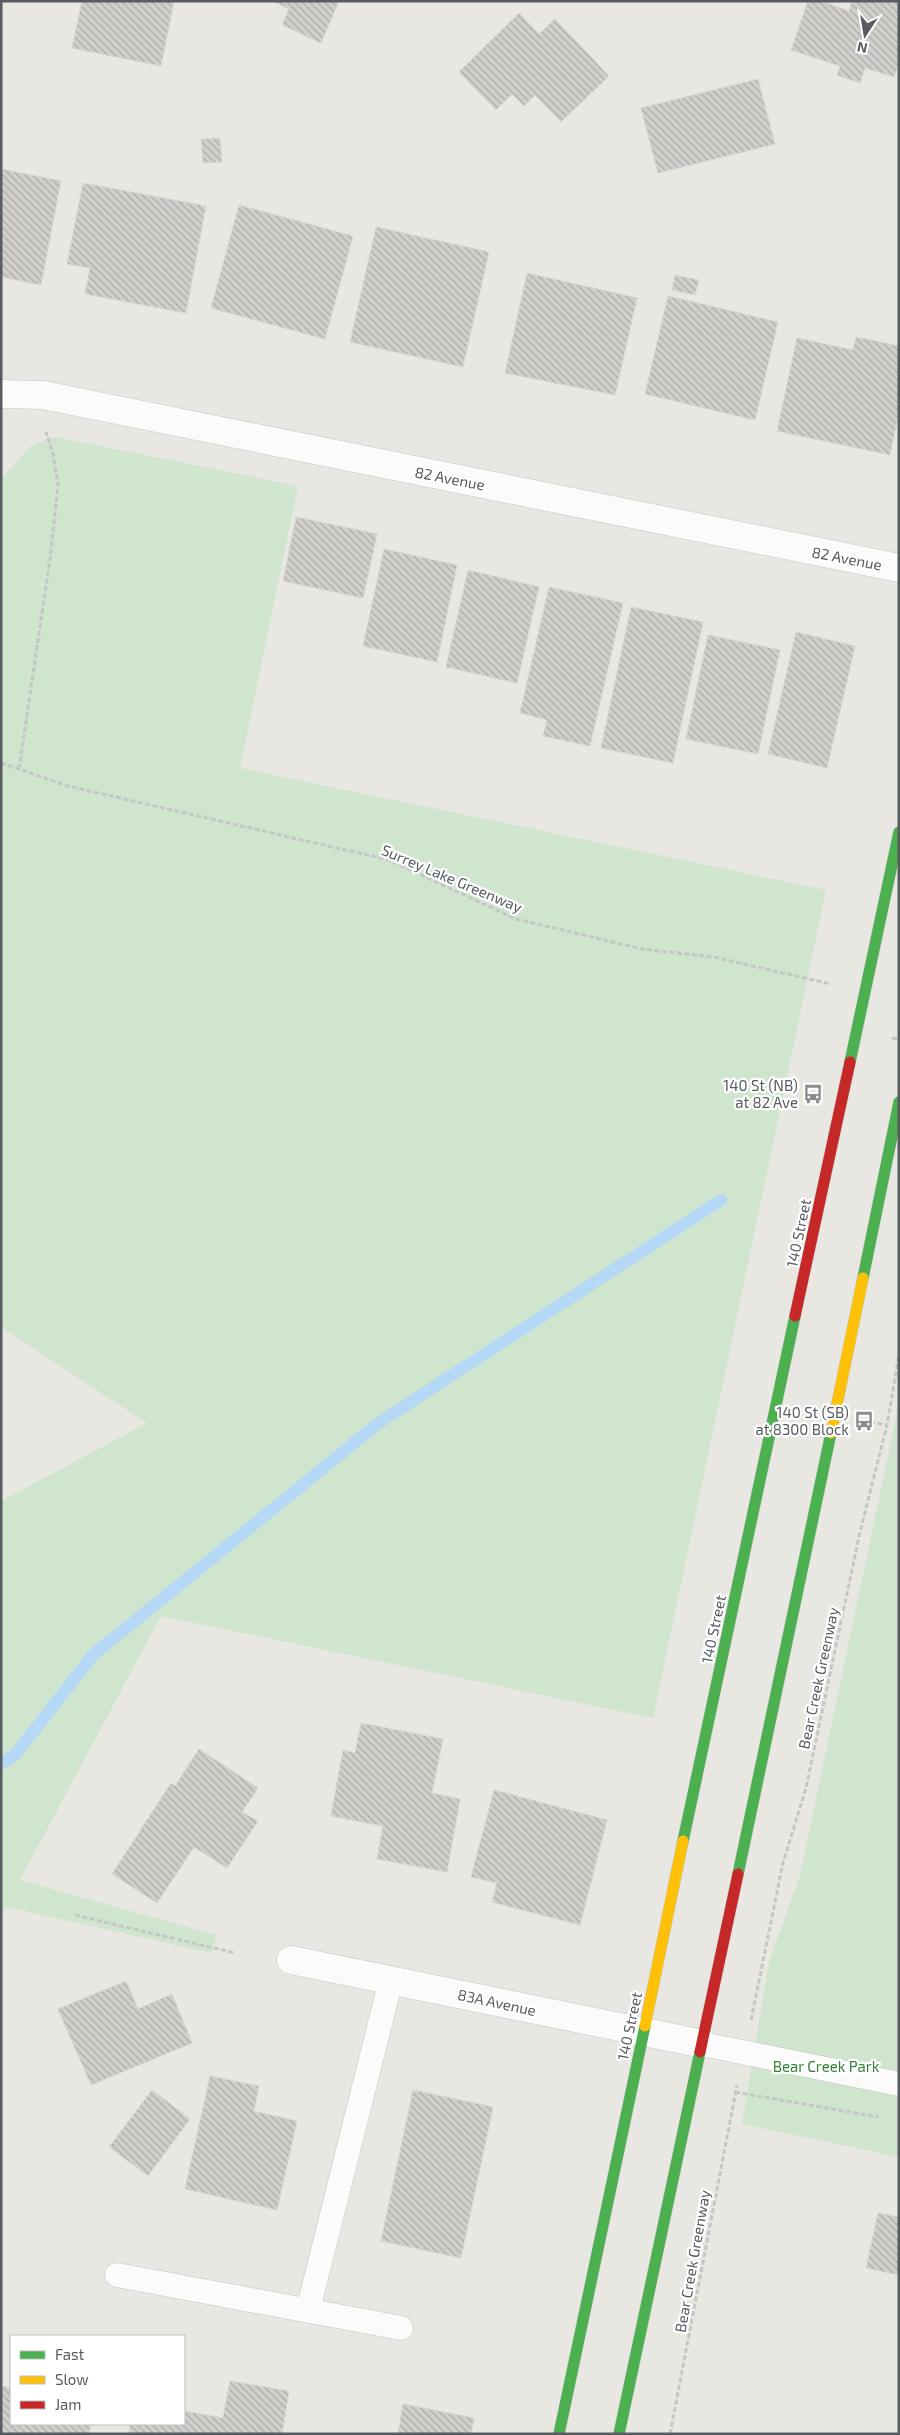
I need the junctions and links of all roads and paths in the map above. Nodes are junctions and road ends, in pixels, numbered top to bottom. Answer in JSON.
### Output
{"nodes":[{"id":1,"x":1,"y":394,"type":"edge"},
{"id":2,"x":46,"y":425,"type":"dead end"},
{"id":3,"x":899,"y":568,"type":"edge"},
{"id":4,"x":1,"y":763,"type":"edge"},
{"id":5,"x":19,"y":769,"type":"junction"},
{"id":6,"x":899,"y":832,"type":"edge"},
{"id":7,"x":838,"y":986,"type":"dead end"},
{"id":8,"x":899,"y":1102,"type":"edge"},
{"id":9,"x":899,"y":1355,"type":"edge"},
{"id":10,"x":864,"y":1421,"type":"dead end"},
{"id":11,"x":887,"y":1425,"type":"junction"},
{"id":12,"x":75,"y":1915,"type":"dead end"},
{"id":13,"x":235,"y":1953,"type":"dead end"},
{"id":14,"x":291,"y":1960,"type":"dead end"},
{"id":15,"x":391,"y":1980,"type":"junction"},
{"id":16,"x":754,"y":2005,"type":"dead end"},
{"id":17,"x":643,"y":2032,"type":"junction"},
{"id":18,"x":703,"y":2044,"type":"junction"},
{"id":19,"x":899,"y":2084,"type":"edge"},
{"id":20,"x":880,"y":2117,"type":"dead end"},
{"id":21,"x":117,"y":2274,"type":"dead end"},
{"id":22,"x":308,"y":2310,"type":"junction"},
{"id":23,"x":401,"y":2328,"type":"dead end"},
{"id":24,"x":559,"y":2434,"type":"edge"},
{"id":25,"x":619,"y":2434,"type":"edge"},
{"id":26,"x":670,"y":2434,"type":"edge"}],
"edges":[{"from":1,"to":3,"type":"street","name":"82 Avenue"},
{"from":2,"to":5,"type":"path"},
{"from":4,"to":5,"type":"path","name":"Surrey Lake Greenway"},
{"from":5,"to":7,"type":"path","name":"Surrey Lake Greenway"},
{"from":6,"to":17,"type":"main road","name":"140 Street"},
{"from":8,"to":18,"type":"main road"},
{"from":9,"to":11,"type":"path","name":"Bear Creek Greenway"},
{"from":10,"to":11,"type":"path"},
{"from":11,"to":16,"type":"path","name":"Bear Creek Greenway"},
{"from":12,"to":13,"type":"path"},
{"from":14,"to":15,"type":"street","name":"83A Avenue"},
{"from":15,"to":17,"type":"street","name":"83A Avenue"},
{"from":15,"to":22,"type":"lane"},
{"from":17,"to":18,"type":"street","name":"83A Avenue"},
{"from":17,"to":24,"type":"main road","name":"140 Street"},
{"from":18,"to":19,"type":"lane"},
{"from":18,"to":25,"type":"main road"},
{"from":20,"to":26,"type":"path","name":"Bear Creek Greenway"},
{"from":21,"to":22,"type":"lane"},
{"from":22,"to":23,"type":"lane"}]}
